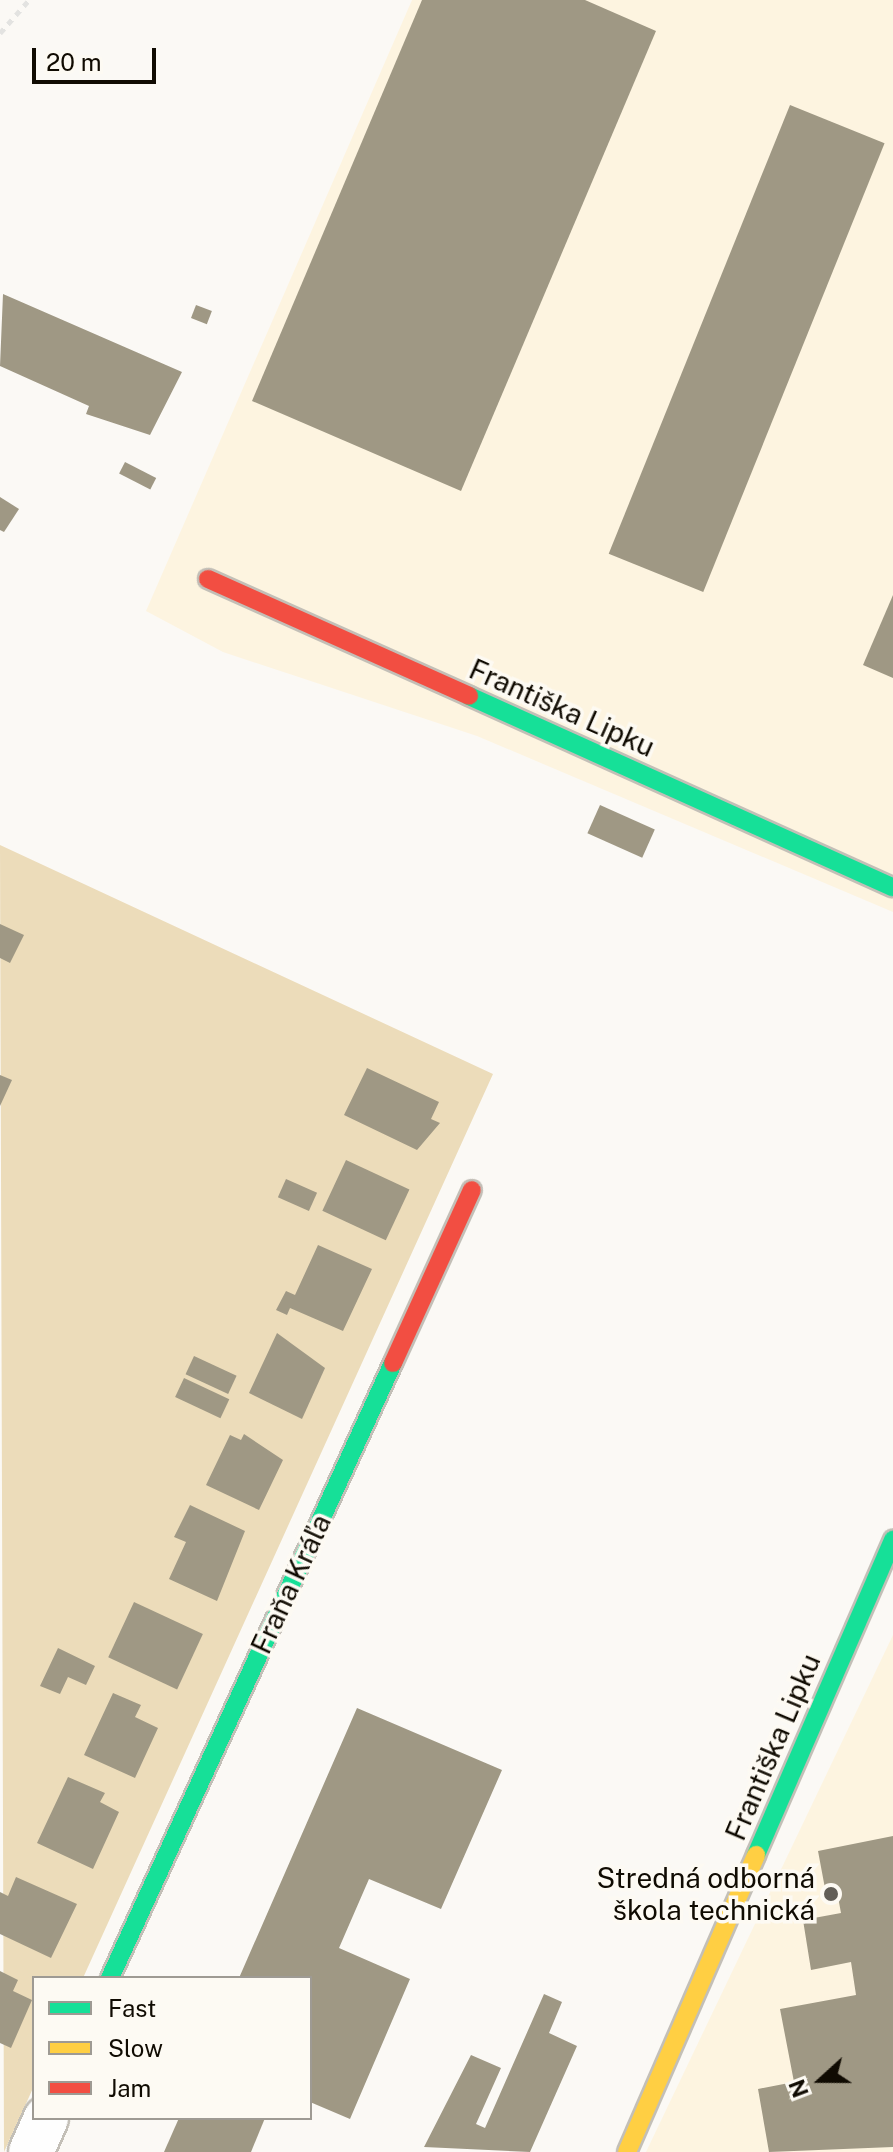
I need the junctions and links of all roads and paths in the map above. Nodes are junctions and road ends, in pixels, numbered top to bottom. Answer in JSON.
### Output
{"nodes":[{"id":1,"x":29,"y":0,"type":"edge"},
{"id":2,"x":0,"y":33,"type":"edge"},
{"id":3,"x":208,"y":579,"type":"dead end"},
{"id":4,"x":893,"y":887,"type":"edge"},
{"id":5,"x":472,"y":1190,"type":"dead end"},
{"id":6,"x":893,"y":1540,"type":"edge"},
{"id":7,"x":111,"y":1976,"type":"edge"},
{"id":8,"x":45,"y":2120,"type":"edge"},
{"id":9,"x":31,"y":2152,"type":"edge"},
{"id":10,"x":627,"y":2152,"type":"edge"}],
"edges":[{"from":1,"to":2,"type":"path"},
{"from":3,"to":4,"type":"street","name":"Františka Lipku"},
{"from":5,"to":7,"type":"street","name":"Fraňa Kráľa"},
{"from":6,"to":10,"type":"street","name":"Františka Lipku"},
{"from":8,"to":9,"type":"street"}]}
